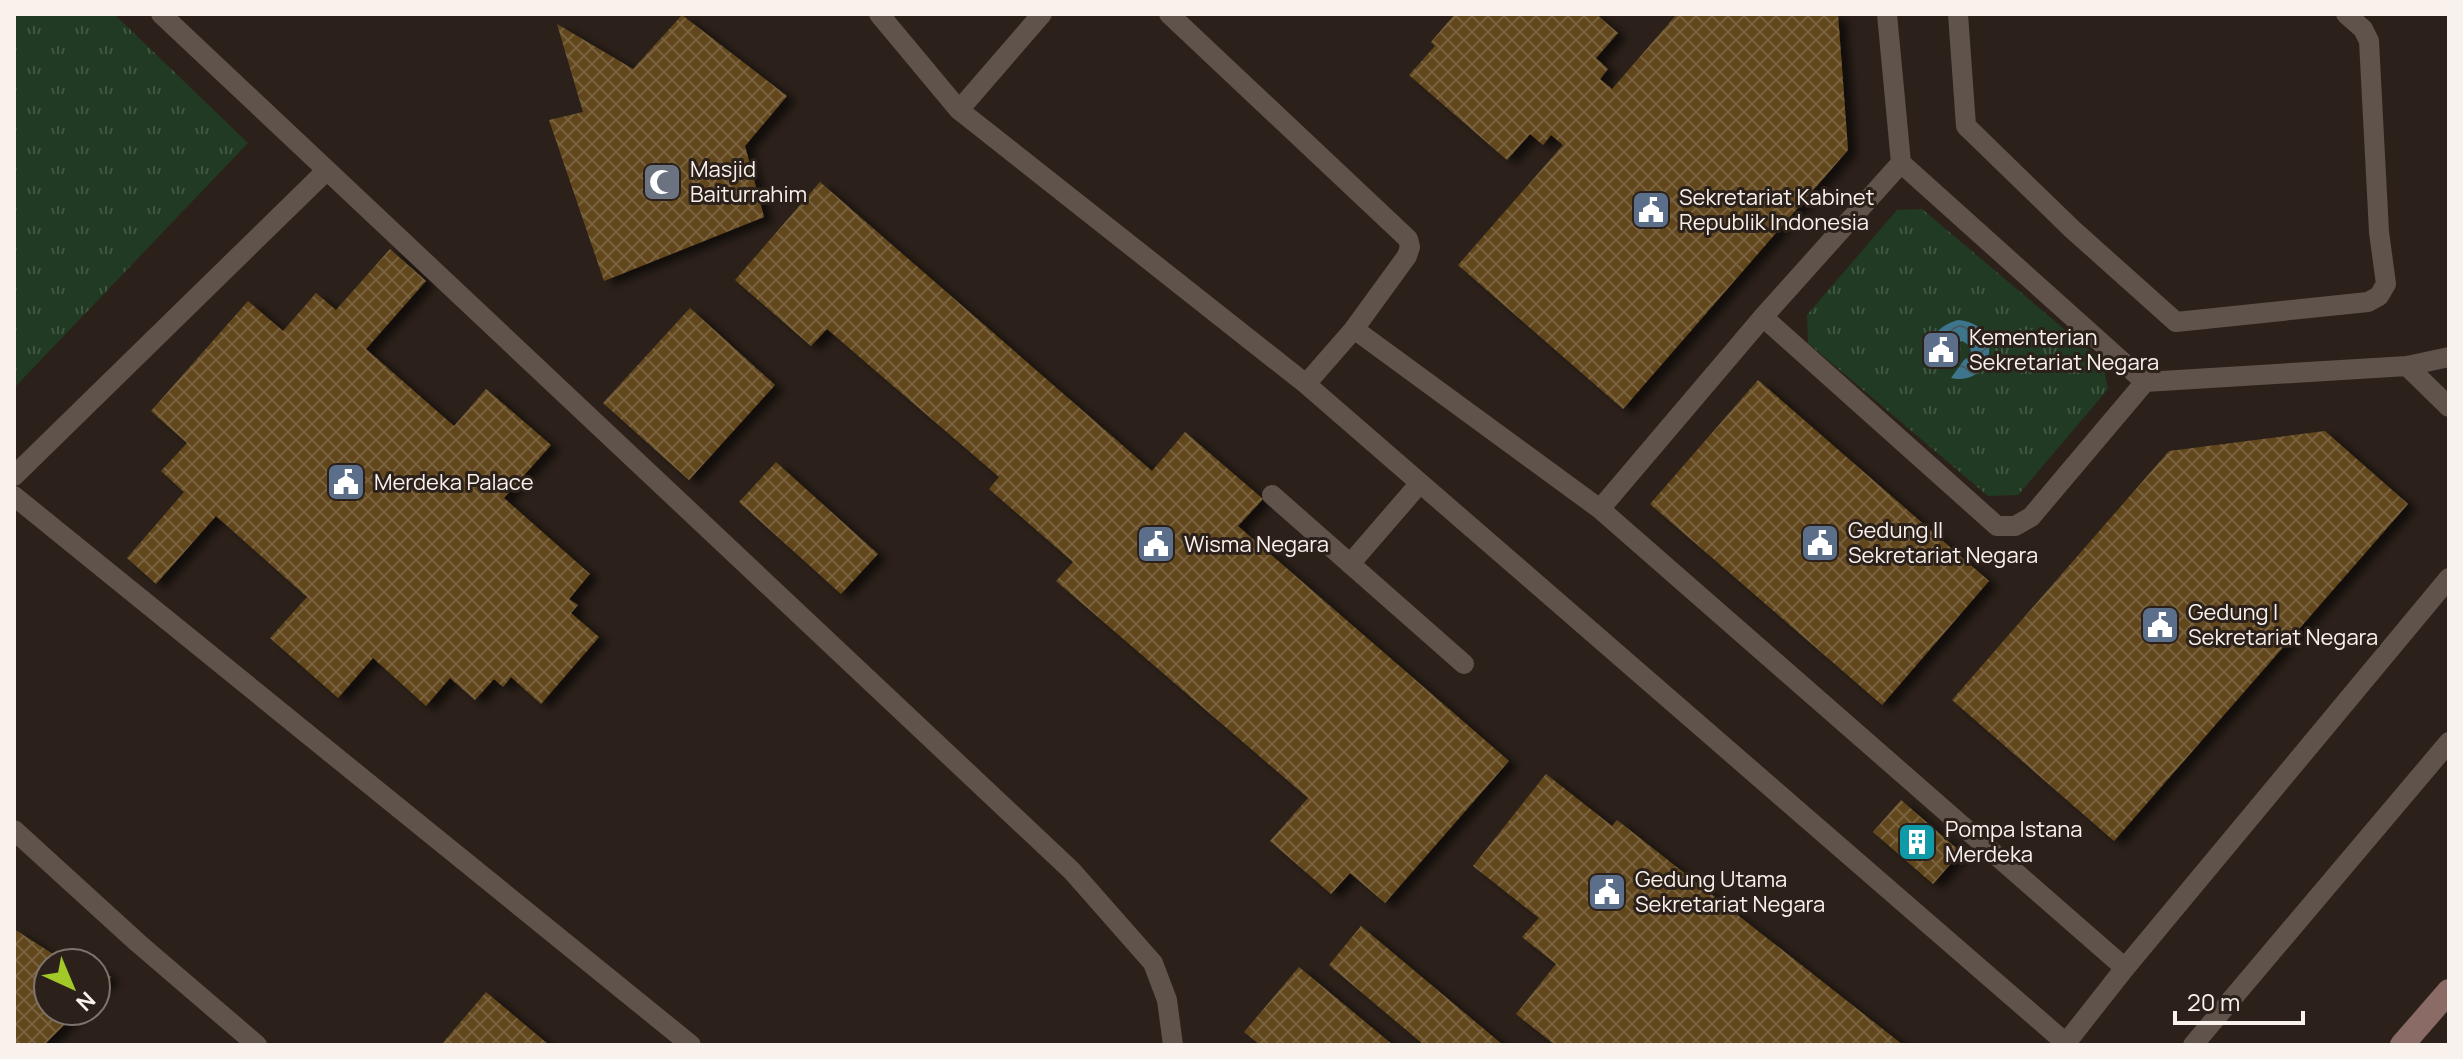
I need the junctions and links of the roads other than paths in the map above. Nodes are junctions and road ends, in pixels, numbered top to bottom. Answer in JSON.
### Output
{"nodes":[{"id":1,"x":161,"y":14,"type":"edge"},
{"id":2,"x":879,"y":14,"type":"edge"},
{"id":3,"x":1042,"y":14,"type":"edge"},
{"id":4,"x":1169,"y":14,"type":"edge"},
{"id":5,"x":1887,"y":14,"type":"edge"},
{"id":6,"x":1958,"y":14,"type":"edge"},
{"id":7,"x":2346,"y":14,"type":"edge"},
{"id":8,"x":959,"y":110,"type":"junction"},
{"id":9,"x":1901,"y":163,"type":"junction"},
{"id":10,"x":327,"y":170,"type":"junction"},
{"id":11,"x":1763,"y":317,"type":"junction"},
{"id":12,"x":1354,"y":329,"type":"junction"},
{"id":13,"x":2449,"y":357,"type":"edge"},
{"id":14,"x":2407,"y":366,"type":"junction"},
{"id":15,"x":2145,"y":382,"type":"junction"},
{"id":16,"x":1306,"y":384,"type":"junction"},
{"id":17,"x":2449,"y":407,"type":"edge"},
{"id":18,"x":14,"y":476,"type":"edge"},
{"id":19,"x":1420,"y":483,"type":"junction"},
{"id":20,"x":1272,"y":495,"type":"dead end"},
{"id":21,"x":14,"y":496,"type":"edge"},
{"id":22,"x":1600,"y":509,"type":"junction"},
{"id":23,"x":1350,"y":564,"type":"junction"},
{"id":24,"x":2449,"y":578,"type":"edge"},
{"id":25,"x":1464,"y":664,"type":"dead end"},
{"id":26,"x":2449,"y":742,"type":"edge"},
{"id":27,"x":14,"y":830,"type":"edge"},
{"id":28,"x":2125,"y":968,"type":"junction"},
{"id":29,"x":2449,"y":991,"type":"edge"},
{"id":30,"x":2067,"y":1044,"type":"edge"},
{"id":31,"x":257,"y":1045,"type":"edge"},
{"id":32,"x":691,"y":1045,"type":"edge"},
{"id":33,"x":1173,"y":1045,"type":"edge"},
{"id":34,"x":2193,"y":1045,"type":"edge"},
{"id":35,"x":2402,"y":1045,"type":"edge"}],
"edges":[{"from":1,"to":10,"type":"lane"},
{"from":2,"to":8,"type":"lane"},
{"from":3,"to":8,"type":"lane"},
{"from":4,"to":12,"type":"lane"},
{"from":5,"to":9,"type":"lane"},
{"from":6,"to":7,"type":"lane"},
{"from":8,"to":16,"type":"lane"},
{"from":9,"to":11,"type":"lane"},
{"from":9,"to":15,"type":"lane"},
{"from":10,"to":18,"type":"lane"},
{"from":10,"to":33,"type":"lane"},
{"from":11,"to":15,"type":"lane"},
{"from":11,"to":22,"type":"lane"},
{"from":12,"to":16,"type":"lane"},
{"from":12,"to":22,"type":"lane"},
{"from":13,"to":14,"type":"lane"},
{"from":14,"to":15,"type":"lane"},
{"from":14,"to":17,"type":"lane"},
{"from":16,"to":19,"type":"lane"},
{"from":19,"to":23,"type":"lane"},
{"from":19,"to":30,"type":"lane"},
{"from":20,"to":23,"type":"lane"},
{"from":21,"to":32,"type":"lane"},
{"from":22,"to":28,"type":"lane"},
{"from":23,"to":25,"type":"lane"},
{"from":24,"to":28,"type":"lane"},
{"from":26,"to":34,"type":"lane"},
{"from":27,"to":31,"type":"lane"},
{"from":28,"to":30,"type":"lane"},
{"from":29,"to":35,"type":"main road"}]}
